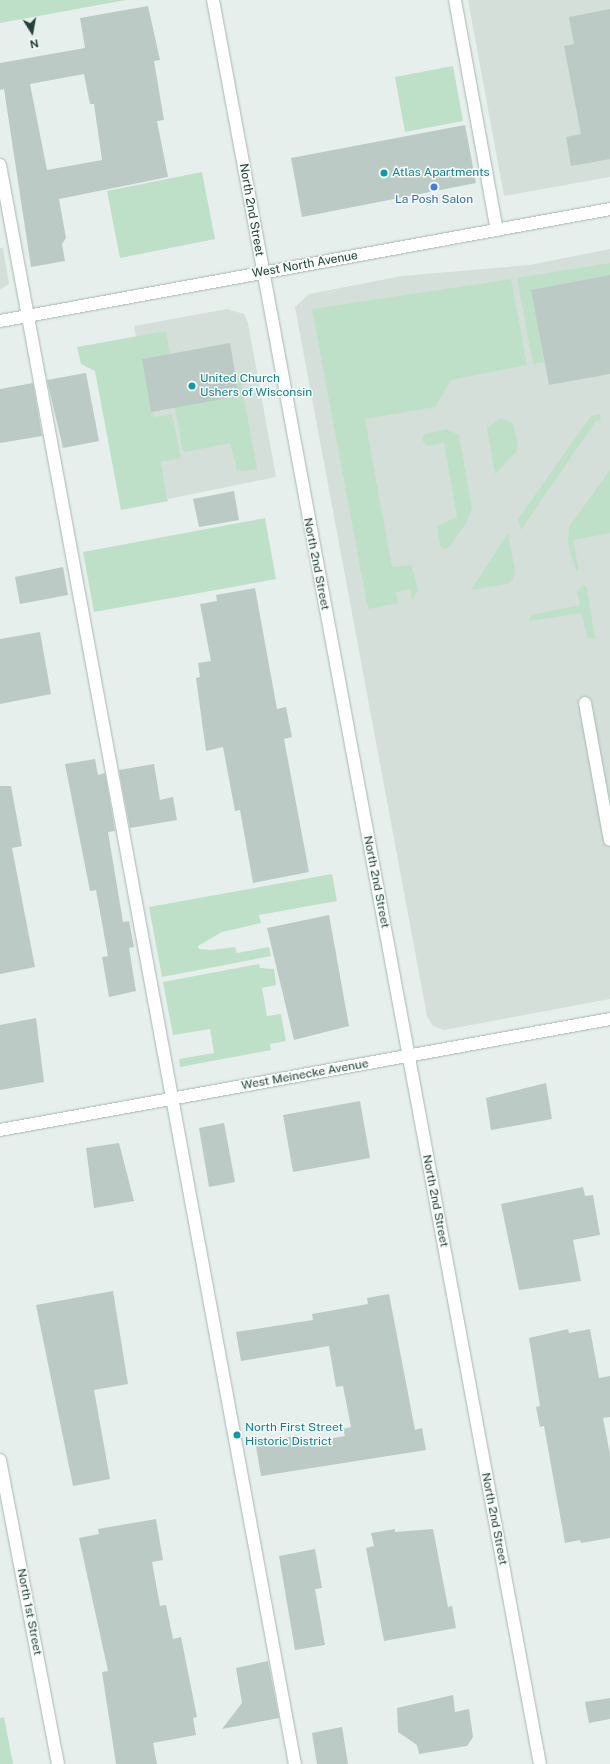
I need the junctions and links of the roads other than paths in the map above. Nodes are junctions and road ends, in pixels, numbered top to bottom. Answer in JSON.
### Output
{"nodes":[{"id":1,"x":213,"y":0,"type":"edge"},
{"id":2,"x":455,"y":0,"type":"edge"},
{"id":3,"x":0,"y":166,"type":"edge"},
{"id":4,"x":610,"y":209,"type":"edge"},
{"id":5,"x":497,"y":230,"type":"junction"},
{"id":6,"x":262,"y":273,"type":"junction"},
{"id":7,"x":27,"y":316,"type":"junction"},
{"id":8,"x":0,"y":321,"type":"edge"},
{"id":9,"x":585,"y":703,"type":"dead end"},
{"id":10,"x":610,"y":840,"type":"edge"},
{"id":11,"x":610,"y":1019,"type":"edge"},
{"id":12,"x":408,"y":1056,"type":"junction"},
{"id":13,"x":174,"y":1098,"type":"junction"},
{"id":14,"x":0,"y":1130,"type":"edge"},
{"id":15,"x":0,"y":1460,"type":"edge"},
{"id":16,"x":58,"y":1764,"type":"edge"},
{"id":17,"x":295,"y":1764,"type":"edge"},
{"id":18,"x":540,"y":1764,"type":"edge"}],
"edges":[{"from":1,"to":6,"type":"street","name":"North 2nd Street"},
{"from":2,"to":5,"type":"street"},
{"from":3,"to":7,"type":"street"},
{"from":4,"to":5,"type":"street","name":"West North Avenue"},
{"from":5,"to":6,"type":"street","name":"West North Avenue"},
{"from":6,"to":7,"type":"street","name":"West North Avenue"},
{"from":6,"to":12,"type":"street","name":"North 2nd Street"},
{"from":7,"to":8,"type":"street","name":"West North Avenue"},
{"from":7,"to":13,"type":"street"},
{"from":9,"to":10,"type":"street"},
{"from":11,"to":12,"type":"street","name":"West Meinecke Avenue"},
{"from":12,"to":13,"type":"street","name":"West Meinecke Avenue"},
{"from":12,"to":18,"type":"street","name":"North 2nd Street"},
{"from":13,"to":14,"type":"street","name":"West Meinecke Avenue"},
{"from":13,"to":17,"type":"street"},
{"from":15,"to":16,"type":"street","name":"North 1st Street"}]}
